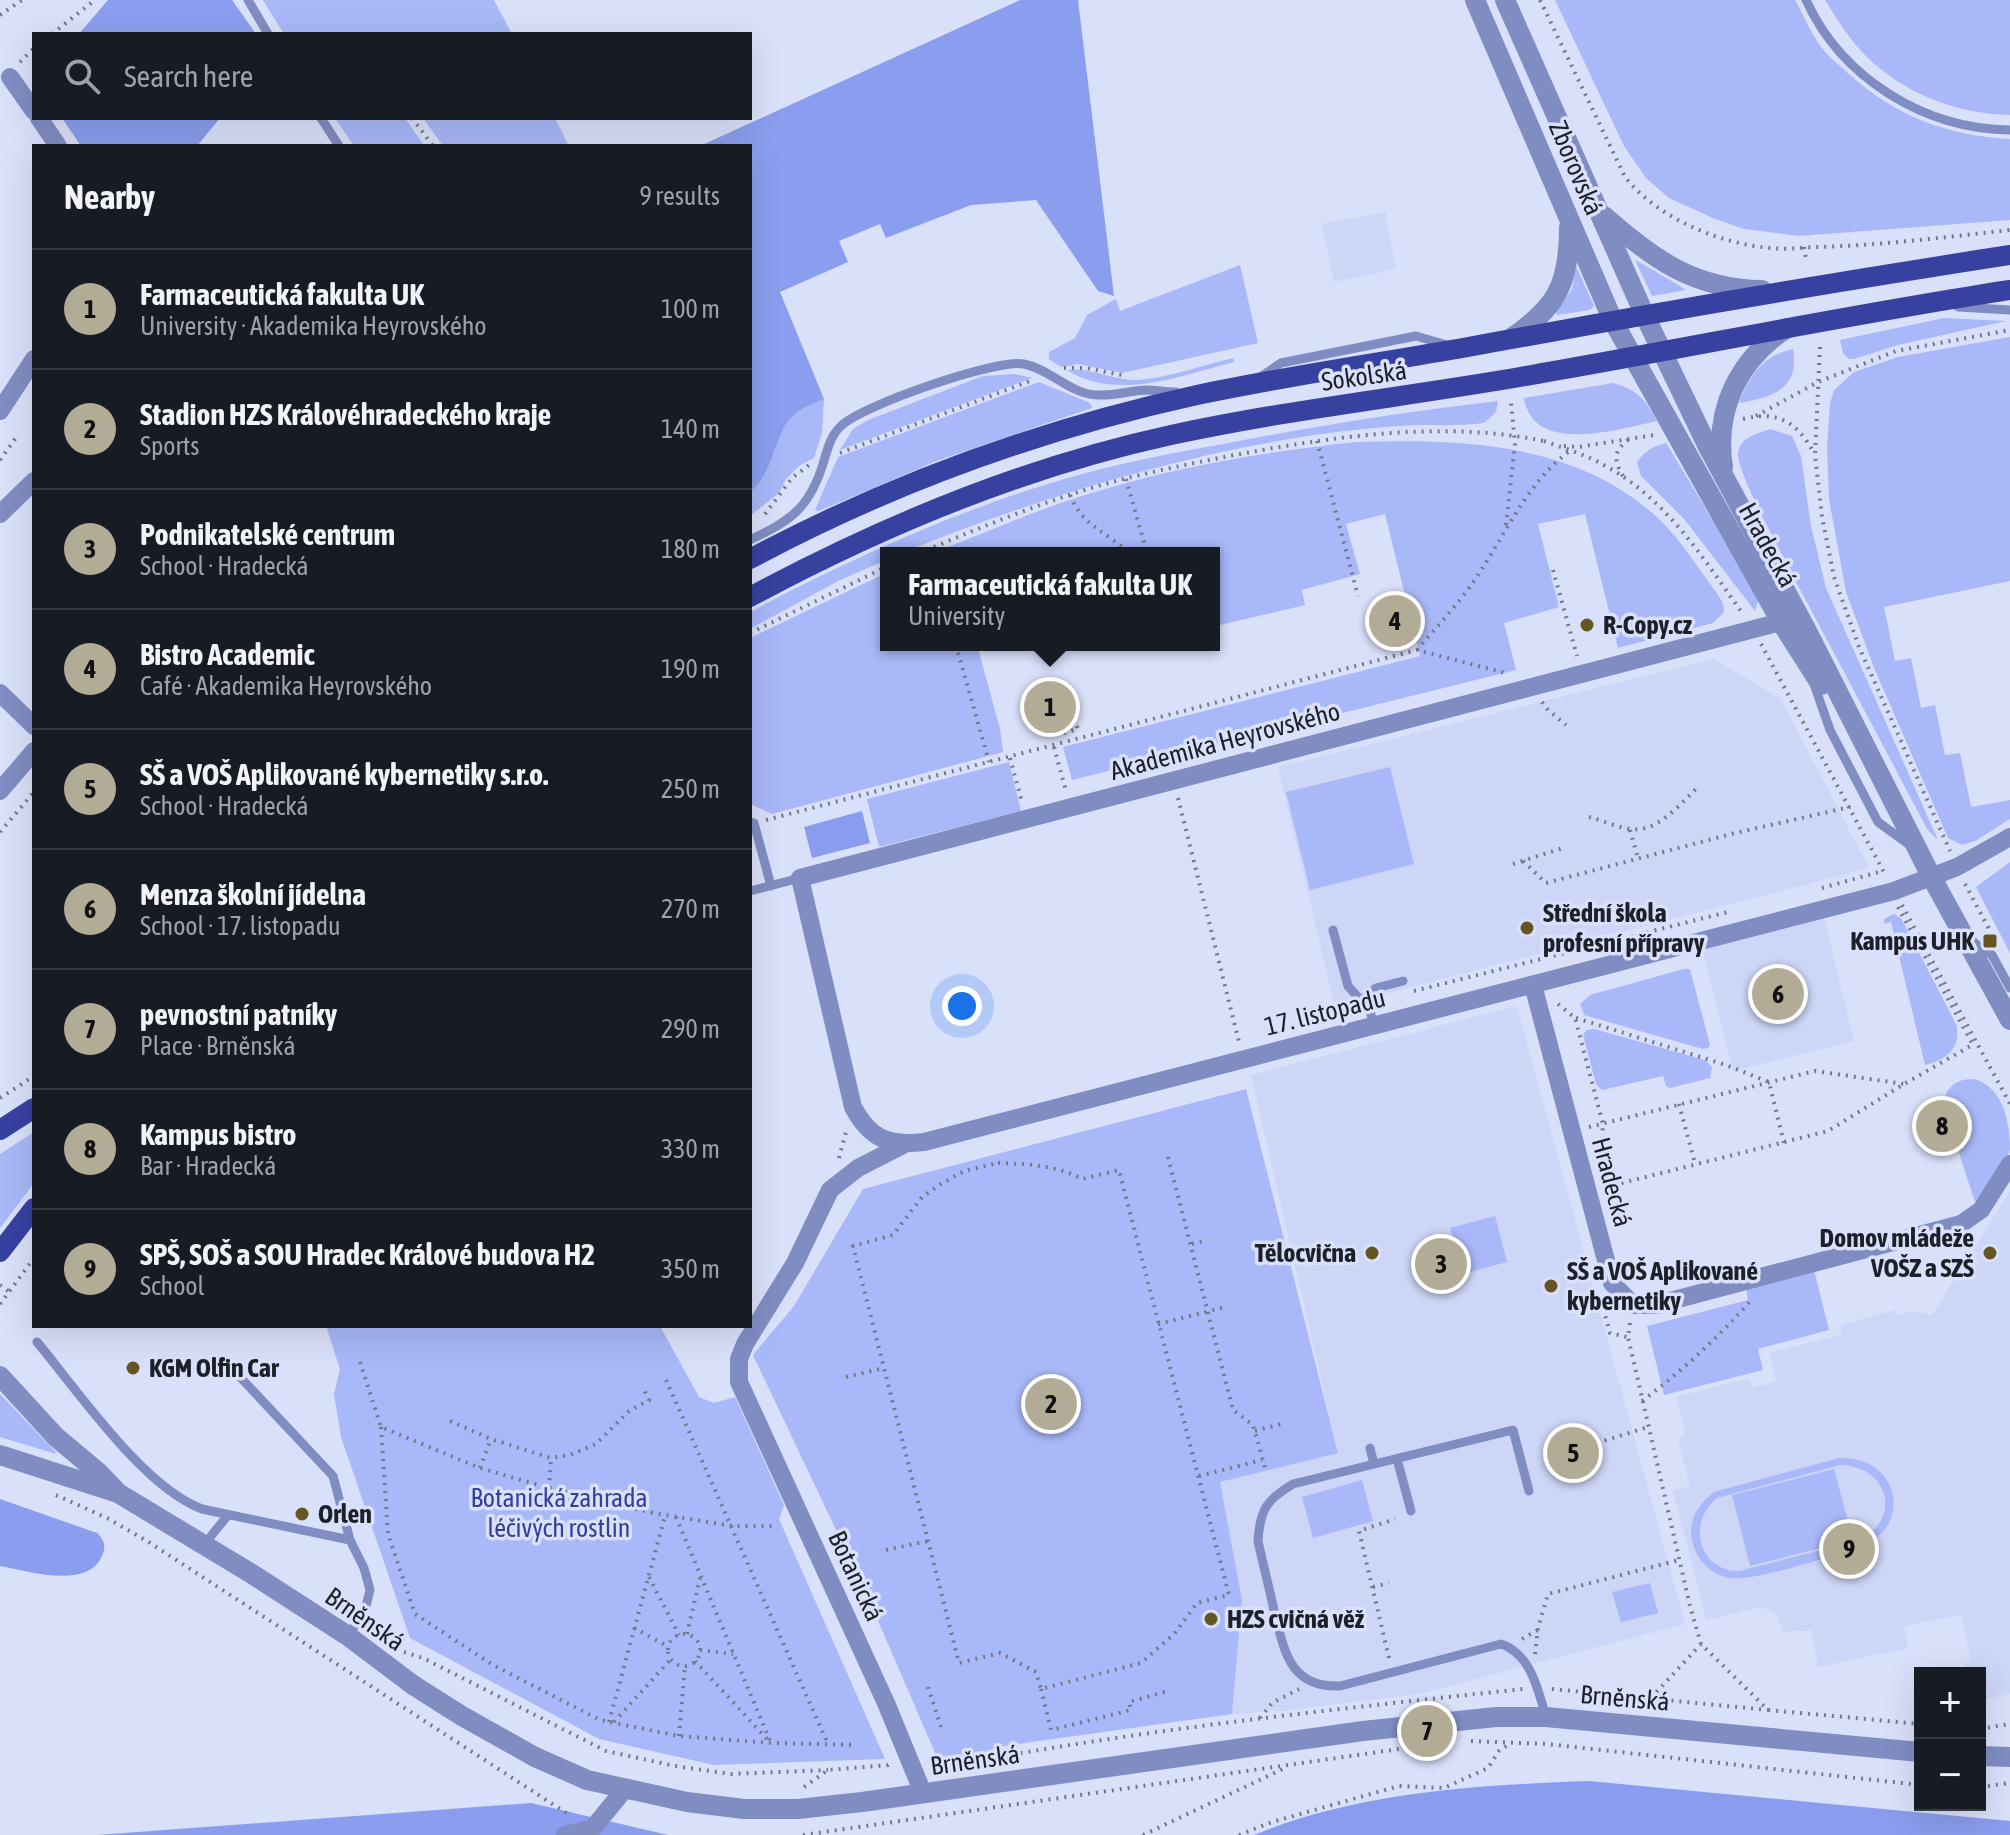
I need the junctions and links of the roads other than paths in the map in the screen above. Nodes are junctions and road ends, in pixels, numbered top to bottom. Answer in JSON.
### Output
{"nodes":[{"id":1,"x":248,"y":0,"type":"edge"},
{"id":2,"x":1475,"y":0,"type":"edge"},
{"id":3,"x":1505,"y":0,"type":"edge"},
{"id":4,"x":1806,"y":0,"type":"edge"},
{"id":5,"x":267,"y":32,"type":"edge"},
{"id":6,"x":10,"y":77,"type":"dead end"},
{"id":7,"x":32,"y":108,"type":"edge"},
{"id":8,"x":40,"y":120,"type":"edge"},
{"id":9,"x":322,"y":120,"type":"edge"},
{"id":10,"x":2010,"y":130,"type":"edge"},
{"id":11,"x":57,"y":144,"type":"edge"},
{"id":12,"x":338,"y":144,"type":"edge"},
{"id":13,"x":1598,"y":211,"type":"junction"},
{"id":14,"x":1569,"y":219,"type":"junction"},
{"id":15,"x":2010,"y":255,"type":"edge"},
{"id":16,"x":2010,"y":290,"type":"edge"},
{"id":17,"x":1790,"y":291,"type":"junction"},
{"id":18,"x":1919,"y":304,"type":"junction"},
{"id":19,"x":2010,"y":310,"type":"edge"},
{"id":20,"x":1645,"y":316,"type":"junction"},
{"id":21,"x":1613,"y":321,"type":"junction"},
{"id":22,"x":1787,"y":328,"type":"junction"},
{"id":23,"x":1510,"y":339,"type":"junction"},
{"id":24,"x":1660,"y":351,"type":"junction"},
{"id":25,"x":1632,"y":355,"type":"junction"},
{"id":26,"x":32,"y":362,"type":"edge"},
{"id":27,"x":1200,"y":394,"type":"junction"},
{"id":28,"x":0,"y":411,"type":"edge"},
{"id":29,"x":1725,"y":478,"type":"junction"},
{"id":30,"x":32,"y":483,"type":"edge"},
{"id":31,"x":0,"y":514,"type":"edge"},
{"id":32,"x":752,"y":539,"type":"edge"},
{"id":33,"x":752,"y":558,"type":"edge"},
{"id":34,"x":752,"y":596,"type":"edge"},
{"id":35,"x":1781,"y":622,"type":"junction"},
{"id":36,"x":1806,"y":662,"type":"junction"},
{"id":37,"x":0,"y":693,"type":"edge"},
{"id":38,"x":32,"y":724,"type":"edge"},
{"id":39,"x":32,"y":753,"type":"edge"},
{"id":40,"x":1868,"y":754,"type":"junction"},
{"id":41,"x":0,"y":791,"type":"edge"},
{"id":42,"x":752,"y":822,"type":"edge"},
{"id":43,"x":2010,"y":837,"type":"edge"},
{"id":44,"x":1919,"y":853,"type":"junction"},
{"id":45,"x":800,"y":878,"type":"junction"},
{"id":46,"x":1932,"y":878,"type":"junction"},
{"id":47,"x":771,"y":886,"type":"junction"},
{"id":48,"x":752,"y":891,"type":"edge"},
{"id":49,"x":1333,"y":930,"type":"dead end"},
{"id":50,"x":1964,"y":936,"type":"junction"},
{"id":51,"x":1403,"y":981,"type":"dead end"},
{"id":52,"x":1533,"y":985,"type":"junction"},
{"id":53,"x":2010,"y":988,"type":"edge"},
{"id":54,"x":1362,"y":1000,"type":"junction"},
{"id":55,"x":2010,"y":1020,"type":"edge"},
{"id":56,"x":1374,"y":1026,"type":"junction"},
{"id":57,"x":32,"y":1109,"type":"edge"},
{"id":58,"x":0,"y":1130,"type":"edge"},
{"id":59,"x":903,"y":1145,"type":"junction"},
{"id":60,"x":2010,"y":1164,"type":"edge"},
{"id":61,"x":32,"y":1211,"type":"edge"},
{"id":62,"x":0,"y":1252,"type":"edge"},
{"id":63,"x":37,"y":1342,"type":"dead end"},
{"id":64,"x":225,"y":1361,"type":"dead end"},
{"id":65,"x":0,"y":1376,"type":"edge"},
{"id":66,"x":739,"y":1382,"type":"joint"},
{"id":67,"x":1370,"y":1448,"type":"dead end"},
{"id":68,"x":0,"y":1455,"type":"edge"},
{"id":69,"x":1397,"y":1459,"type":"junction"},
{"id":70,"x":1374,"y":1464,"type":"junction"},
{"id":71,"x":1529,"y":1491,"type":"dead end"},
{"id":72,"x":118,"y":1493,"type":"junction"},
{"id":73,"x":1411,"y":1511,"type":"dead end"},
{"id":74,"x":228,"y":1515,"type":"junction"},
{"id":75,"x":350,"y":1540,"type":"junction"},
{"id":76,"x":203,"y":1546,"type":"junction"},
{"id":77,"x":348,"y":1636,"type":"junction"},
{"id":78,"x":1546,"y":1717,"type":"junction"},
{"id":79,"x":1914,"y":1751,"type":"edge"},
{"id":80,"x":1986,"y":1756,"type":"edge"},
{"id":81,"x":2010,"y":1757,"type":"edge"},
{"id":82,"x":624,"y":1790,"type":"junction"},
{"id":83,"x":923,"y":1793,"type":"junction"},
{"id":84,"x":565,"y":1835,"type":"edge"}],
"edges":[{"from":1,"to":5,"type":"lane"},
{"from":2,"to":14,"type":"street","name":"Zborovská"},
{"from":3,"to":13,"type":"street","name":"Zborovská"},
{"from":4,"to":10,"type":"lane"},
{"from":6,"to":7,"type":"street"},
{"from":8,"to":11,"type":"street"},
{"from":9,"to":12,"type":"lane"},
{"from":13,"to":17,"type":"street"},
{"from":13,"to":20,"type":"street","name":"Zborovská"},
{"from":14,"to":21,"type":"street","name":"Zborovská"},
{"from":14,"to":23,"type":"street"},
{"from":15,"to":17,"type":"main road","name":"Sokolská"},
{"from":16,"to":18,"type":"main road","name":"Sokolská"},
{"from":17,"to":20,"type":"main road","name":"Sokolská"},
{"from":18,"to":19,"type":"lane"},
{"from":18,"to":22,"type":"main road","name":"Sokolská"},
{"from":20,"to":21,"type":"main road","name":"Sokolská"},
{"from":20,"to":24,"type":"street","name":"Zborovská"},
{"from":21,"to":23,"type":"main road","name":"Sokolská"},
{"from":21,"to":25,"type":"street","name":"Zborovská"},
{"from":22,"to":24,"type":"main road","name":"Sokolská"},
{"from":22,"to":29,"type":"street"},
{"from":23,"to":27,"type":"main road","name":"Sokolská"},
{"from":24,"to":25,"type":"main road","name":"Sokolská"},
{"from":24,"to":29,"type":"street","name":"Hradecká"},
{"from":25,"to":34,"type":"main road","name":"Sokolská"},
{"from":25,"to":35,"type":"street","name":"Hradecká"},
{"from":26,"to":28,"type":"street"},
{"from":27,"to":32,"type":"lane"},
{"from":27,"to":33,"type":"main road","name":"Sokolská"},
{"from":29,"to":40,"type":"street","name":"Hradecká"},
{"from":30,"to":31,"type":"street"},
{"from":35,"to":36,"type":"street","name":"Hradecká"},
{"from":35,"to":45,"type":"street","name":"Akademika Heyrovského"},
{"from":36,"to":40,"type":"street","name":"Hradecká"},
{"from":36,"to":44,"type":"lane"},
{"from":37,"to":38,"type":"street"},
{"from":39,"to":41,"type":"street"},
{"from":40,"to":44,"type":"street","name":"Hradecká"},
{"from":42,"to":47,"type":"lane"},
{"from":43,"to":46,"type":"street"},
{"from":44,"to":46,"type":"street","name":"Hradecká"},
{"from":45,"to":47,"type":"lane"},
{"from":45,"to":59,"type":"street"},
{"from":46,"to":50,"type":"street","name":"Hradecká"},
{"from":46,"to":52,"type":"street","name":"17. listopadu"},
{"from":47,"to":48,"type":"lane"},
{"from":49,"to":54,"type":"lane"},
{"from":50,"to":53,"type":"lane"},
{"from":50,"to":55,"type":"street","name":"Hradecká"},
{"from":51,"to":54,"type":"lane"},
{"from":52,"to":56,"type":"street","name":"17. listopadu"},
{"from":52,"to":60,"type":"street","name":"Hradecká"},
{"from":54,"to":56,"type":"lane"},
{"from":56,"to":59,"type":"street","name":"17. listopadu"},
{"from":57,"to":58,"type":"main road"},
{"from":59,"to":66,"type":"street","name":"17. listopadu"},
{"from":61,"to":62,"type":"main road"},
{"from":63,"to":74,"type":"lane"},
{"from":64,"to":75,"type":"lane"},
{"from":65,"to":72,"type":"street","name":"Brněnská"},
{"from":66,"to":83,"type":"street","name":"Botanická"},
{"from":67,"to":70,"type":"lane"},
{"from":68,"to":72,"type":"street","name":"Brněnská"},
{"from":69,"to":70,"type":"lane"},
{"from":69,"to":71,"type":"lane"},
{"from":69,"to":73,"type":"lane"},
{"from":70,"to":78,"type":"lane"},
{"from":72,"to":76,"type":"street","name":"Brněnská"},
{"from":74,"to":75,"type":"lane"},
{"from":74,"to":76,"type":"lane"},
{"from":75,"to":77,"type":"lane"},
{"from":76,"to":77,"type":"street","name":"Brněnská"},
{"from":77,"to":82,"type":"street","name":"Brněnská"},
{"from":78,"to":79,"type":"street","name":"Brněnská"},
{"from":78,"to":83,"type":"street","name":"Brněnská"},
{"from":80,"to":81,"type":"street"},
{"from":82,"to":83,"type":"street","name":"Brněnská"},
{"from":82,"to":84,"type":"street"}]}
